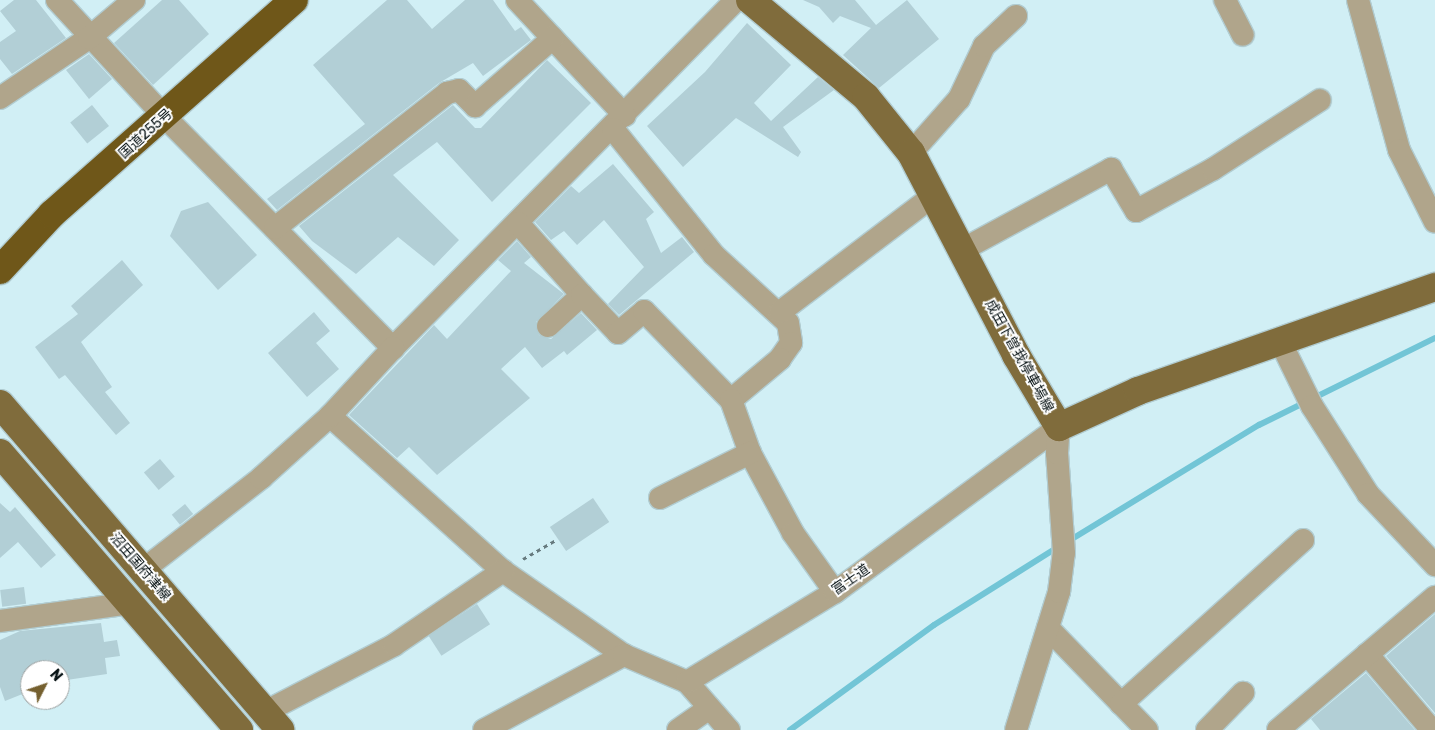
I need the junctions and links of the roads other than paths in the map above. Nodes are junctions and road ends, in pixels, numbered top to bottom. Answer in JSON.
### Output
{"nodes":[{"id":1,"x":57,"y":0,"type":"edge"},
{"id":2,"x":134,"y":0,"type":"edge"},
{"id":3,"x":294,"y":0,"type":"edge"},
{"id":4,"x":518,"y":0,"type":"edge"},
{"id":5,"x":1225,"y":0,"type":"edge"},
{"id":6,"x":1358,"y":0,"type":"edge"},
{"id":7,"x":754,"y":2,"type":"edge"},
{"id":8,"x":1016,"y":16,"type":"dead end"},
{"id":9,"x":1243,"y":35,"type":"dead end"},
{"id":10,"x":89,"y":38,"type":"junction"},
{"id":11,"x":553,"y":38,"type":"junction"},
{"id":12,"x":0,"y":98,"type":"edge"},
{"id":13,"x":1320,"y":100,"type":"dead end"},
{"id":14,"x":165,"y":117,"type":"junction"},
{"id":15,"x":619,"y":122,"type":"junction"},
{"id":16,"x":911,"y":153,"type":"junction"},
{"id":17,"x":934,"y":195,"type":"junction"},
{"id":18,"x":1435,"y":222,"type":"edge"},
{"id":19,"x":518,"y":224,"type":"junction"},
{"id":20,"x":274,"y":228,"type":"junction"},
{"id":21,"x":962,"y":250,"type":"junction"},
{"id":22,"x":0,"y":270,"type":"edge"},
{"id":23,"x":1435,"y":287,"type":"edge"},
{"id":24,"x":582,"y":295,"type":"junction"},
{"id":25,"x":780,"y":312,"type":"junction"},
{"id":26,"x":548,"y":326,"type":"dead end"},
{"id":27,"x":1281,"y":343,"type":"junction"},
{"id":28,"x":394,"y":348,"type":"junction"},
{"id":29,"x":730,"y":400,"type":"junction"},
{"id":30,"x":0,"y":404,"type":"edge"},
{"id":31,"x":330,"y":416,"type":"junction"},
{"id":32,"x":1059,"y":427,"type":"junction"},
{"id":33,"x":0,"y":453,"type":"edge"},
{"id":34,"x":750,"y":454,"type":"junction"},
{"id":35,"x":660,"y":498,"type":"dead end"},
{"id":36,"x":1303,"y":540,"type":"dead end"},
{"id":37,"x":1435,"y":565,"type":"edge"},
{"id":38,"x":143,"y":570,"type":"junction"},
{"id":39,"x":503,"y":571,"type":"junction"},
{"id":40,"x":835,"y":592,"type":"junction"},
{"id":41,"x":1435,"y":597,"type":"edge"},
{"id":42,"x":130,"y":604,"type":"junction"},
{"id":43,"x":0,"y":621,"type":"edge"},
{"id":44,"x":1048,"y":628,"type":"junction"},
{"id":45,"x":1367,"y":654,"type":"junction"},
{"id":46,"x":624,"y":655,"type":"junction"},
{"id":47,"x":687,"y":682,"type":"junction"},
{"id":48,"x":1243,"y":693,"type":"dead end"},
{"id":49,"x":1122,"y":704,"type":"junction"},
{"id":50,"x":709,"y":708,"type":"junction"},
{"id":51,"x":273,"y":721,"type":"edge"},
{"id":52,"x":1289,"y":726,"type":"edge"},
{"id":53,"x":233,"y":728,"type":"edge"},
{"id":54,"x":484,"y":730,"type":"edge"},
{"id":55,"x":678,"y":730,"type":"edge"},
{"id":56,"x":729,"y":730,"type":"edge"},
{"id":57,"x":1016,"y":730,"type":"edge"},
{"id":58,"x":1147,"y":730,"type":"edge"},
{"id":59,"x":1208,"y":730,"type":"edge"},
{"id":60,"x":1432,"y":730,"type":"edge"}],
"edges":[{"from":1,"to":10,"type":"street"},
{"from":2,"to":10,"type":"street"},
{"from":3,"to":14,"type":"highway","name":"国道255号"},
{"from":4,"to":11,"type":"street"},
{"from":5,"to":9,"type":"street"},
{"from":6,"to":18,"type":"street"},
{"from":7,"to":15,"type":"street"},
{"from":7,"to":16,"type":"main road","name":"成田下曽我停車場線"},
{"from":8,"to":16,"type":"street"},
{"from":10,"to":12,"type":"street"},
{"from":10,"to":14,"type":"street"},
{"from":11,"to":15,"type":"street"},
{"from":11,"to":20,"type":"street"},
{"from":13,"to":21,"type":"street"},
{"from":14,"to":20,"type":"street"},
{"from":14,"to":22,"type":"highway","name":"国道255号"},
{"from":15,"to":19,"type":"street"},
{"from":15,"to":25,"type":"street"},
{"from":16,"to":17,"type":"main road","name":"成田下曽我停車場線"},
{"from":17,"to":21,"type":"main road","name":"成田下曽我停車場線"},
{"from":17,"to":25,"type":"street"},
{"from":19,"to":24,"type":"street"},
{"from":19,"to":28,"type":"street"},
{"from":20,"to":28,"type":"street"},
{"from":21,"to":32,"type":"main road","name":"成田下曽我停車場線"},
{"from":23,"to":27,"type":"main road","name":"成田下曽我停車場線"},
{"from":24,"to":26,"type":"street"},
{"from":24,"to":29,"type":"street"},
{"from":25,"to":29,"type":"street"},
{"from":27,"to":32,"type":"main road","name":"成田下曽我停車場線"},
{"from":27,"to":37,"type":"street"},
{"from":28,"to":31,"type":"street"},
{"from":29,"to":34,"type":"street"},
{"from":30,"to":38,"type":"main road","name":"沼田国府津線"},
{"from":31,"to":38,"type":"street"},
{"from":31,"to":39,"type":"street"},
{"from":32,"to":40,"type":"street","name":"富士道"},
{"from":32,"to":44,"type":"street"},
{"from":33,"to":42,"type":"main road"},
{"from":34,"to":35,"type":"street"},
{"from":34,"to":40,"type":"street"},
{"from":36,"to":49,"type":"street"},
{"from":38,"to":51,"type":"main road","name":"沼田国府津線"},
{"from":39,"to":46,"type":"street"},
{"from":39,"to":51,"type":"street"},
{"from":40,"to":47,"type":"street","name":"富士道"},
{"from":41,"to":45,"type":"street"},
{"from":42,"to":43,"type":"street"},
{"from":42,"to":53,"type":"main road"},
{"from":44,"to":49,"type":"street"},
{"from":44,"to":57,"type":"street"},
{"from":45,"to":52,"type":"street"},
{"from":45,"to":60,"type":"street"},
{"from":46,"to":47,"type":"street"},
{"from":46,"to":54,"type":"street"},
{"from":47,"to":50,"type":"street"},
{"from":48,"to":59,"type":"street"},
{"from":49,"to":58,"type":"street"},
{"from":50,"to":55,"type":"street"},
{"from":50,"to":56,"type":"street"}]}
